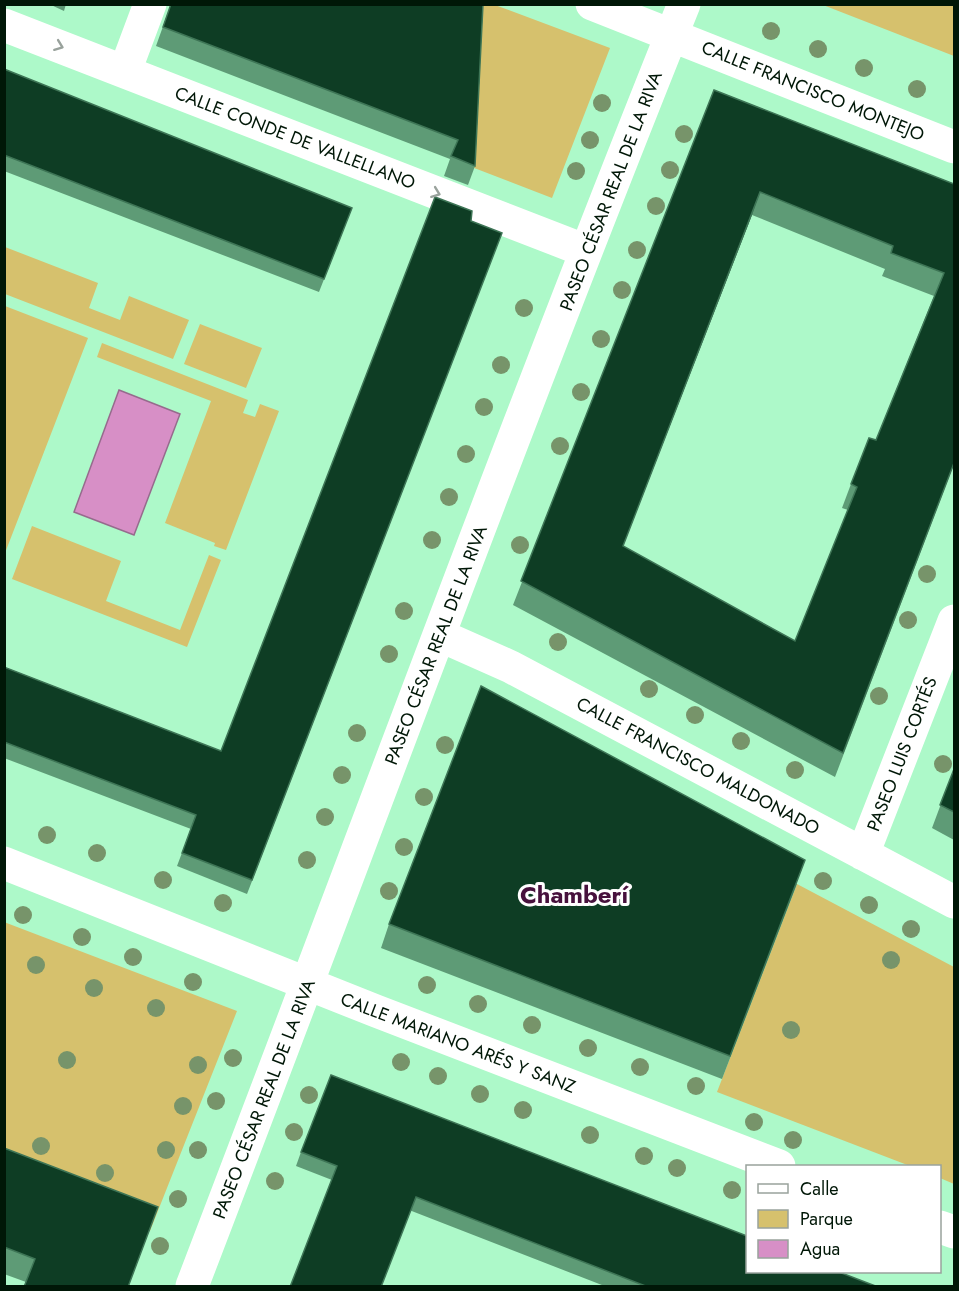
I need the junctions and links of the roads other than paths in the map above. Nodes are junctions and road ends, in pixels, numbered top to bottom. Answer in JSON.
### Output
{"nodes":[{"id":1,"x":150,"y":4,"type":"edge"},
{"id":2,"x":592,"y":4,"type":"edge"},
{"id":3,"x":684,"y":4,"type":"edge"},
{"id":4,"x":4,"y":25,"type":"edge"},
{"id":5,"x":672,"y":35,"type":"junction"},
{"id":6,"x":125,"y":71,"type":"junction"},
{"id":7,"x":954,"y":147,"type":"edge"},
{"id":8,"x":586,"y":251,"type":"junction"},
{"id":9,"x":954,"y":621,"type":"edge"},
{"id":10,"x":439,"y":635,"type":"junction"},
{"id":11,"x":863,"y":854,"type":"junction"},
{"id":12,"x":4,"y":863,"type":"edge"},
{"id":13,"x":954,"y":902,"type":"edge"},
{"id":14,"x":308,"y":984,"type":"junction"},
{"id":15,"x":774,"y":1165,"type":"edge"},
{"id":16,"x":192,"y":1287,"type":"edge"}],
"edges":[{"from":1,"to":6,"type":"street"},
{"from":2,"to":5,"type":"street","name":"CALLE FRANCISCO MONTEJO"},
{"from":3,"to":5,"type":"street","name":"PASEO CÉSAR REAL DE LA RIVA"},
{"from":4,"to":6,"type":"street","name":"CALLE CONDE DE VALLELLANO","one_way":true},
{"from":5,"to":7,"type":"street","name":"CALLE FRANCISCO MONTEJO"},
{"from":5,"to":8,"type":"street","name":"PASEO CÉSAR REAL DE LA RIVA"},
{"from":6,"to":8,"type":"street","name":"CALLE CONDE DE VALLELLANO","one_way":true},
{"from":8,"to":10,"type":"street","name":"PASEO CÉSAR REAL DE LA RIVA"},
{"from":9,"to":11,"type":"street","name":"PASEO LUIS CORTÉS"},
{"from":10,"to":11,"type":"street","name":"CALLE FRANCISCO MALDONADO"},
{"from":10,"to":14,"type":"street","name":"PASEO CÉSAR REAL DE LA RIVA"},
{"from":11,"to":13,"type":"street","name":"CALLE FRANCISCO MALDONADO"},
{"from":12,"to":14,"type":"street","name":"CALLE MARIANO ARÉS Y SANZ"},
{"from":14,"to":15,"type":"street","name":"CALLE MARIANO ARÉS Y SANZ"},
{"from":14,"to":16,"type":"street","name":"PASEO CÉSAR REAL DE LA RIVA"}]}
